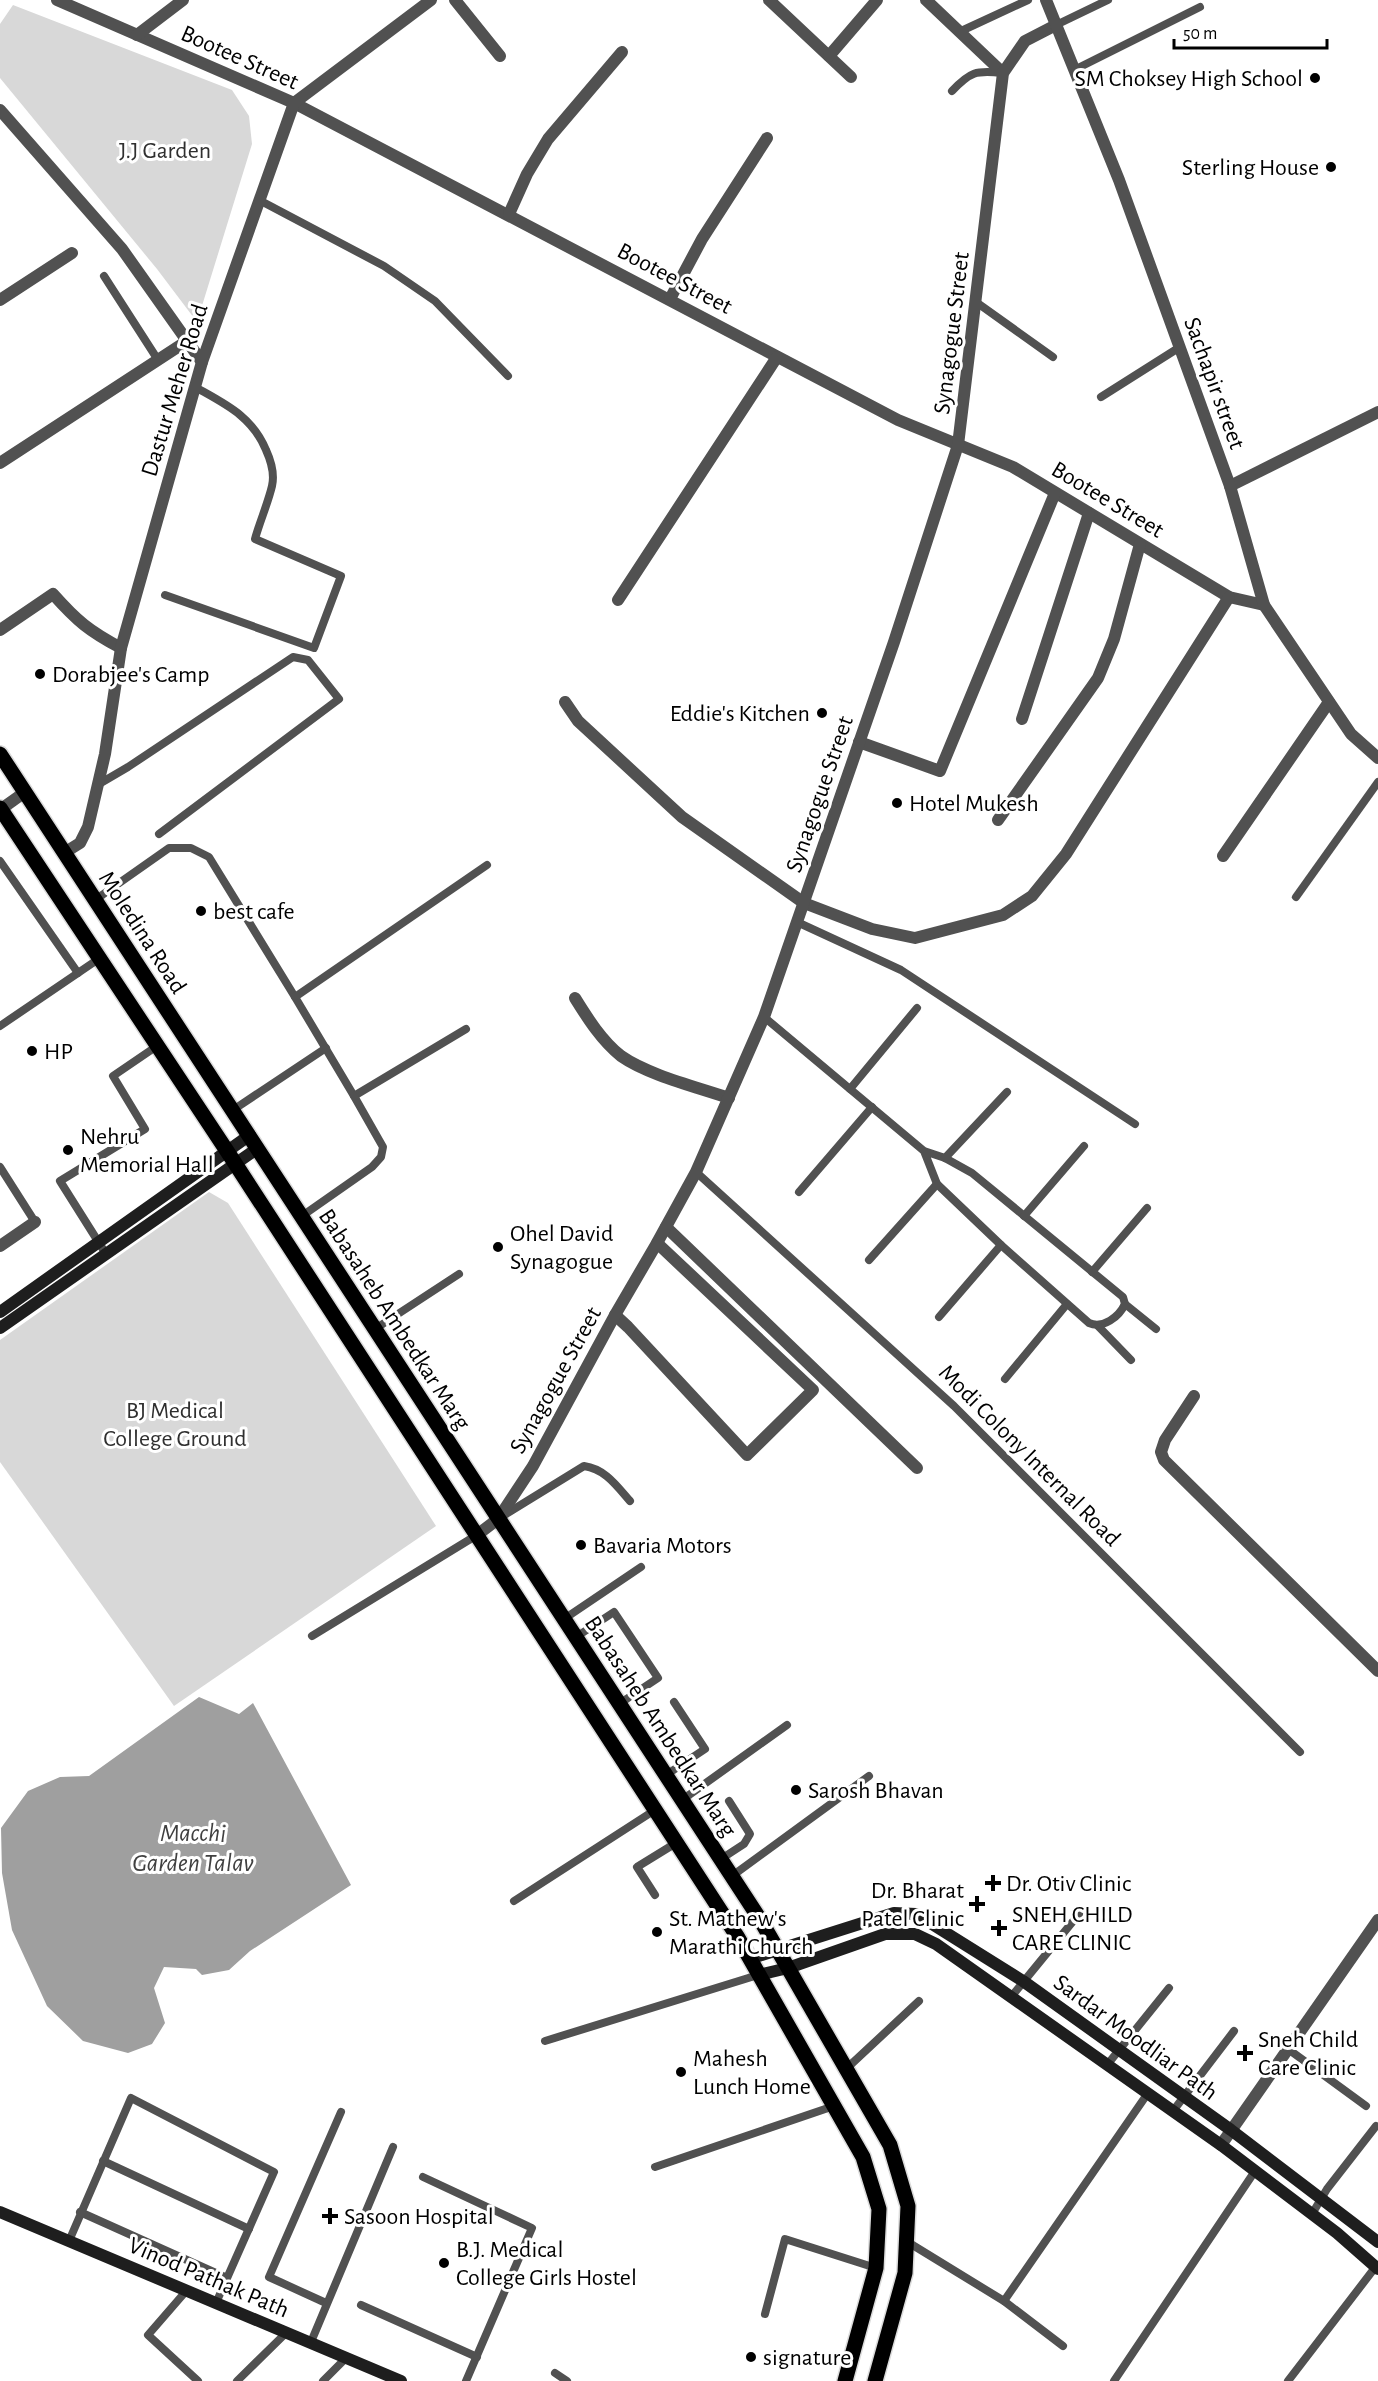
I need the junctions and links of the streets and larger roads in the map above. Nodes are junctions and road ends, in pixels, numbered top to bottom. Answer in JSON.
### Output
{"nodes":[{"id":1,"x":57,"y":0,"type":"edge"},
{"id":2,"x":183,"y":0,"type":"edge"},
{"id":3,"x":431,"y":0,"type":"edge"},
{"id":4,"x":455,"y":0,"type":"edge"},
{"id":5,"x":768,"y":0,"type":"edge"},
{"id":6,"x":878,"y":0,"type":"edge"},
{"id":7,"x":926,"y":0,"type":"edge"},
{"id":8,"x":1046,"y":0,"type":"edge"},
{"id":9,"x":1056,"y":25,"type":"junction"},
{"id":10,"x":137,"y":34,"type":"junction"},
{"id":11,"x":622,"y":52,"type":"dead end"},
{"id":12,"x":500,"y":56,"type":"dead end"},
{"id":13,"x":829,"y":56,"type":"junction"},
{"id":14,"x":1003,"y":73,"type":"junction"},
{"id":15,"x":851,"y":77,"type":"dead end"},
{"id":16,"x":294,"y":103,"type":"junction"},
{"id":17,"x":0,"y":110,"type":"edge"},
{"id":18,"x":767,"y":138,"type":"dead end"},
{"id":19,"x":509,"y":214,"type":"junction"},
{"id":20,"x":72,"y":253,"type":"dead end"},
{"id":21,"x":670,"y":299,"type":"junction"},
{"id":22,"x":0,"y":300,"type":"edge"},
{"id":23,"x":187,"y":341,"type":"junction"},
{"id":24,"x":777,"y":357,"type":"junction"},
{"id":25,"x":202,"y":362,"type":"junction"},
{"id":26,"x":1378,"y":412,"type":"edge"},
{"id":27,"x":958,"y":446,"type":"junction"},
{"id":28,"x":0,"y":463,"type":"edge"},
{"id":29,"x":1230,"y":486,"type":"junction"},
{"id":30,"x":1055,"y":493,"type":"junction"},
{"id":31,"x":1089,"y":513,"type":"junction"},
{"id":32,"x":1140,"y":544,"type":"junction"},
{"id":33,"x":1229,"y":597,"type":"junction"},
{"id":34,"x":618,"y":600,"type":"dead end"},
{"id":35,"x":1264,"y":605,"type":"junction"},
{"id":36,"x":0,"y":630,"type":"edge"},
{"id":37,"x":121,"y":648,"type":"junction"},
{"id":38,"x":565,"y":702,"type":"dead end"},
{"id":39,"x":1329,"y":702,"type":"junction"},
{"id":40,"x":1022,"y":719,"type":"dead end"},
{"id":41,"x":859,"y":742,"type":"junction"},
{"id":42,"x":0,"y":754,"type":"edge"},
{"id":43,"x":1378,"y":758,"type":"edge"},
{"id":44,"x":26,"y":792,"type":"junction"},
{"id":45,"x":0,"y":809,"type":"edge"},
{"id":46,"x":998,"y":820,"type":"dead end"},
{"id":47,"x":64,"y":854,"type":"junction"},
{"id":48,"x":1223,"y":856,"type":"dead end"},
{"id":49,"x":804,"y":903,"type":"junction"},
{"id":50,"x":575,"y":999,"type":"dead end"},
{"id":51,"x":729,"y":1098,"type":"junction"},
{"id":52,"x":254,"y":1142,"type":"junction"},
{"id":53,"x":227,"y":1151,"type":"junction"},
{"id":54,"x":235,"y":1164,"type":"junction"},
{"id":55,"x":35,"y":1222,"type":"road end"},
{"id":56,"x":666,"y":1227,"type":"junction"},
{"id":57,"x":657,"y":1243,"type":"junction"},
{"id":58,"x":0,"y":1246,"type":"edge"},
{"id":59,"x":0,"y":1312,"type":"edge"},
{"id":60,"x":615,"y":1315,"type":"junction"},
{"id":61,"x":0,"y":1328,"type":"edge"},
{"id":62,"x":1194,"y":1396,"type":"dead end"},
{"id":63,"x":917,"y":1468,"type":"dead end"},
{"id":64,"x":498,"y":1519,"type":"junction"},
{"id":65,"x":477,"y":1535,"type":"junction"},
{"id":66,"x":1378,"y":1671,"type":"edge"},
{"id":67,"x":1378,"y":1920,"type":"edge"},
{"id":68,"x":778,"y":1950,"type":"junction"},
{"id":69,"x":749,"y":1959,"type":"junction"},
{"id":70,"x":788,"y":1968,"type":"junction"},
{"id":71,"x":758,"y":1975,"type":"junction"},
{"id":72,"x":1231,"y":2130,"type":"junction"},
{"id":73,"x":1221,"y":2145,"type":"junction"},
{"id":74,"x":0,"y":2212,"type":"edge"},
{"id":75,"x":1378,"y":2242,"type":"edge"},
{"id":76,"x":1377,"y":2266,"type":"edge"},
{"id":77,"x":401,"y":2381,"type":"edge"},
{"id":78,"x":845,"y":2381,"type":"edge"},
{"id":79,"x":875,"y":2381,"type":"edge"}],
"edges":[{"from":1,"to":10,"type":"street","name":"Bootee Street"},
{"from":2,"to":10,"type":"street"},
{"from":3,"to":16,"type":"street"},
{"from":4,"to":12,"type":"street"},
{"from":5,"to":13,"type":"street"},
{"from":6,"to":13,"type":"street"},
{"from":7,"to":14,"type":"street"},
{"from":8,"to":9,"type":"street","name":"Sachapir street"},
{"from":9,"to":14,"type":"street","name":"Synagogue Street"},
{"from":9,"to":29,"type":"street","name":"Sachapir street"},
{"from":10,"to":16,"type":"street","name":"Bootee Street"},
{"from":11,"to":19,"type":"street"},
{"from":13,"to":15,"type":"street"},
{"from":14,"to":27,"type":"street","name":"Synagogue Street"},
{"from":16,"to":19,"type":"street","name":"Bootee Street"},
{"from":16,"to":25,"type":"street","name":"Dastur Meher Road"},
{"from":17,"to":23,"type":"street"},
{"from":18,"to":21,"type":"street"},
{"from":19,"to":21,"type":"street","name":"Bootee Street"},
{"from":20,"to":22,"type":"street"},
{"from":21,"to":24,"type":"street","name":"Bootee Street"},
{"from":23,"to":25,"type":"street"},
{"from":23,"to":28,"type":"street"},
{"from":24,"to":27,"type":"street","name":"Bootee Street"},
{"from":24,"to":34,"type":"street"},
{"from":25,"to":37,"type":"street","name":"Dastur Meher Road"},
{"from":26,"to":29,"type":"street"},
{"from":27,"to":30,"type":"street","name":"Bootee Street"},
{"from":27,"to":41,"type":"street","name":"Synagogue Street"},
{"from":29,"to":35,"type":"street","name":"Sachapir street"},
{"from":30,"to":31,"type":"street","name":"Bootee Street"},
{"from":30,"to":41,"type":"street"},
{"from":31,"to":32,"type":"street","name":"Bootee Street"},
{"from":31,"to":40,"type":"street"},
{"from":32,"to":33,"type":"street","name":"Bootee Street"},
{"from":32,"to":46,"type":"street"},
{"from":33,"to":35,"type":"street","name":"Bootee Street"},
{"from":33,"to":49,"type":"street"},
{"from":35,"to":39,"type":"street","name":"Sachapir street"},
{"from":36,"to":37,"type":"street"},
{"from":37,"to":47,"type":"street","name":"Dastur Meher Road"},
{"from":38,"to":49,"type":"street"},
{"from":39,"to":43,"type":"street","name":"Sachapir street"},
{"from":39,"to":48,"type":"street"},
{"from":41,"to":49,"type":"street","name":"Synagogue Street"},
{"from":42,"to":44,"type":"main road","name":"Moledina Road"},
{"from":44,"to":45,"type":"street"},
{"from":44,"to":47,"type":"main road","name":"Moledina Road"},
{"from":45,"to":53,"type":"main road","name":"Moledina Road"},
{"from":47,"to":52,"type":"main road","name":"Moledina Road"},
{"from":49,"to":51,"type":"street","name":"Synagogue Street"},
{"from":50,"to":51,"type":"street"},
{"from":51,"to":56,"type":"street","name":"Synagogue Street"},
{"from":52,"to":53,"type":"main road"},
{"from":52,"to":54,"type":"main road"},
{"from":52,"to":64,"type":"main road","name":"Babasaheb Ambedkar Marg"},
{"from":53,"to":54,"type":"main road","name":"Babasaheb Ambedkar Marg"},
{"from":53,"to":59,"type":"main road"},
{"from":54,"to":61,"type":"main road"},
{"from":54,"to":65,"type":"main road","name":"Babasaheb Ambedkar Marg"},
{"from":55,"to":58,"type":"street"},
{"from":56,"to":57,"type":"street","name":"Synagogue Street"},
{"from":56,"to":63,"type":"street"},
{"from":57,"to":60,"type":"street","name":"Synagogue Street"},
{"from":57,"to":60,"type":"street"},
{"from":60,"to":64,"type":"street","name":"Synagogue Street"},
{"from":62,"to":66,"type":"street"},
{"from":64,"to":65,"type":"street","name":"Synagogue Street"},
{"from":64,"to":68,"type":"main road","name":"Babasaheb Ambedkar Marg"},
{"from":65,"to":69,"type":"main road","name":"Babasaheb Ambedkar Marg"},
{"from":67,"to":72,"type":"street"},
{"from":68,"to":69,"type":"main road","name":"Sardar Moodliar Path"},
{"from":68,"to":70,"type":"main road","name":"Babasaheb Ambedkar Marg"},
{"from":68,"to":72,"type":"main road","name":"Sardar Moodliar Path"},
{"from":69,"to":71,"type":"main road","name":"Babasaheb Ambedkar Marg"},
{"from":70,"to":71,"type":"main road","name":"Sardar Moodliar Path"},
{"from":70,"to":73,"type":"main road","name":"Sardar Moodliar Path"},
{"from":70,"to":79,"type":"main road","name":"Babasaheb Ambedkar Marg"},
{"from":71,"to":78,"type":"main road","name":"Babasaheb Ambedkar Marg"},
{"from":72,"to":73,"type":"street"},
{"from":72,"to":75,"type":"main road","name":"Sardar Moodliar Path"},
{"from":73,"to":76,"type":"main road","name":"Sardar Moodliar Path"},
{"from":74,"to":77,"type":"main road","name":"Vinod Pathak Path"}]}
